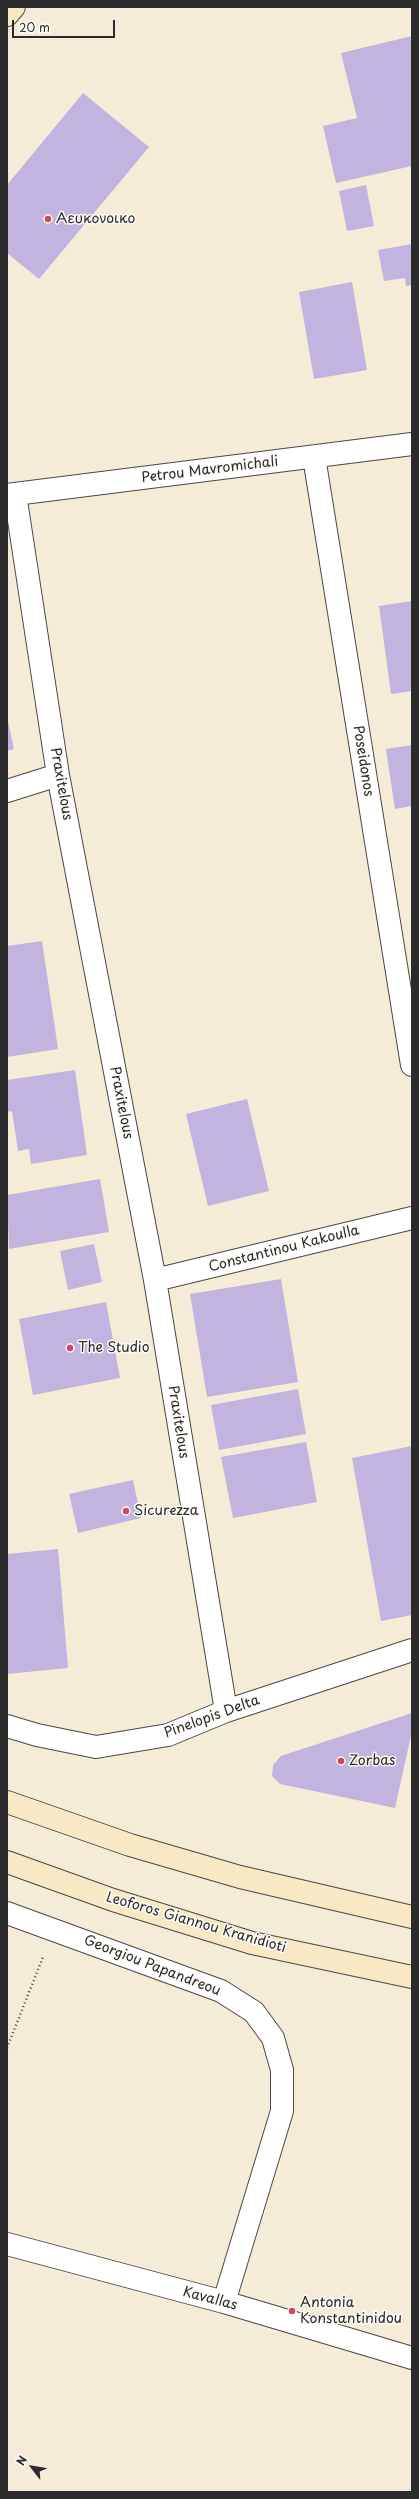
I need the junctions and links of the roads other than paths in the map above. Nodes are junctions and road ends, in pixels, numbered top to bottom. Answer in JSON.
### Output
{"nodes":[{"id":1,"x":14,"y":7,"type":"edge"},
{"id":2,"x":7,"y":15,"type":"edge"},
{"id":3,"x":412,"y":444,"type":"edge"},
{"id":4,"x":314,"y":457,"type":"junction"},
{"id":5,"x":11,"y":495,"type":"edge"},
{"id":6,"x":58,"y":775,"type":"junction"},
{"id":7,"x":7,"y":791,"type":"edge"},
{"id":8,"x":412,"y":1065,"type":"edge"},
{"id":9,"x":412,"y":1218,"type":"edge"},
{"id":10,"x":155,"y":1280,"type":"junction"},
{"id":11,"x":412,"y":1650,"type":"edge"},
{"id":12,"x":226,"y":1711,"type":"junction"},
{"id":13,"x":7,"y":1726,"type":"edge"},
{"id":14,"x":7,"y":1802,"type":"edge"},
{"id":15,"x":7,"y":1862,"type":"edge"},
{"id":16,"x":7,"y":1913,"type":"edge"},
{"id":17,"x":412,"y":1917,"type":"edge"},
{"id":18,"x":412,"y":1977,"type":"edge"},
{"id":19,"x":7,"y":2244,"type":"edge"},
{"id":20,"x":224,"y":2302,"type":"junction"},
{"id":21,"x":412,"y":2358,"type":"edge"}],
"edges":[{"from":1,"to":2,"type":"main road"},
{"from":3,"to":4,"type":"street","name":"Petrou Mavromichali"},
{"from":4,"to":5,"type":"street","name":"Petrou Mavromichali"},
{"from":4,"to":8,"type":"street","name":"Poseidonos"},
{"from":5,"to":6,"type":"street","name":"Praxitelous"},
{"from":6,"to":7,"type":"street"},
{"from":6,"to":10,"type":"street","name":"Praxitelous"},
{"from":9,"to":10,"type":"street","name":"Constantinou Kakoulla"},
{"from":10,"to":12,"type":"street","name":"Praxitelous"},
{"from":11,"to":12,"type":"street","name":"Pinelopis Delta"},
{"from":12,"to":13,"type":"street","name":"Pinelopis Delta"},
{"from":14,"to":17,"type":"main road"},
{"from":15,"to":18,"type":"main road","name":"Leoforos Giannou Kranidioti"},
{"from":16,"to":20,"type":"street","name":"Georgiou Papandreou"},
{"from":19,"to":20,"type":"street","name":"Kavallas"},
{"from":20,"to":21,"type":"street","name":"Kavallas"}]}
